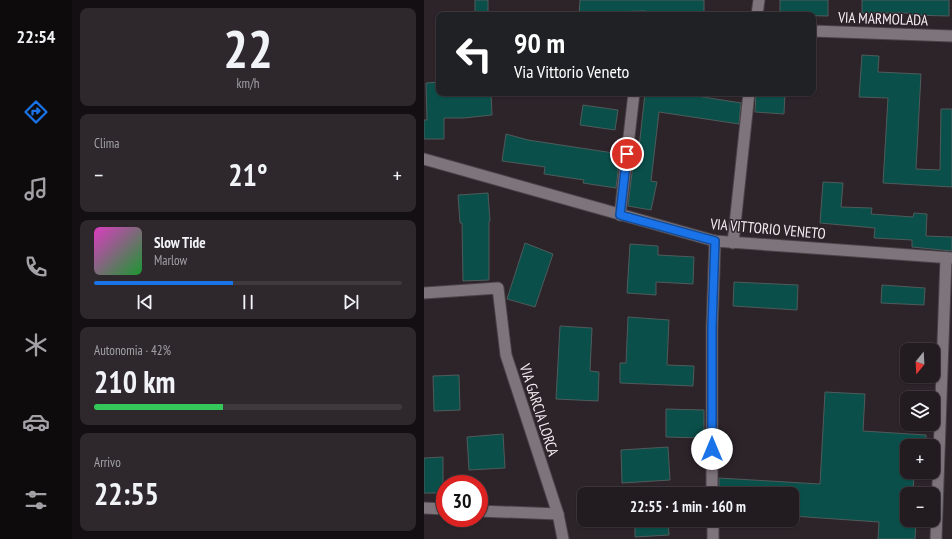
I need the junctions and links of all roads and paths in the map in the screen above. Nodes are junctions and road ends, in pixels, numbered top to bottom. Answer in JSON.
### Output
{"nodes":[{"id":1,"x":759,"y":0,"type":"edge"},
{"id":2,"x":757,"y":12,"type":"edge"},
{"id":3,"x":816,"y":31,"type":"edge"},
{"id":4,"x":952,"y":36,"type":"edge"},
{"id":5,"x":634,"y":96,"type":"edge"},
{"id":6,"x":749,"y":96,"type":"edge"},
{"id":7,"x":424,"y":159,"type":"edge"},
{"id":8,"x":620,"y":215,"type":"junction"},
{"id":9,"x":715,"y":241,"type":"junction"},
{"id":10,"x":733,"y":242,"type":"junction"},
{"id":11,"x":949,"y":258,"type":"edge"},
{"id":12,"x":424,"y":293,"type":"edge"},
{"id":13,"x":712,"y":487,"type":"edge"},
{"id":14,"x":424,"y":508,"type":"edge"},
{"id":15,"x":436,"y":509,"type":"edge"},
{"id":16,"x":488,"y":511,"type":"edge"},
{"id":17,"x":558,"y":514,"type":"junction"},
{"id":18,"x":712,"y":527,"type":"edge"},
{"id":19,"x":563,"y":539,"type":"edge"},
{"id":20,"x":712,"y":539,"type":"edge"},
{"id":21,"x":936,"y":539,"type":"edge"}],
"edges":[{"from":1,"to":2,"type":"street"},
{"from":3,"to":4,"type":"street","name":"VIA MARMOLADA"},
{"from":5,"to":8,"type":"street"},
{"from":6,"to":10,"type":"street"},
{"from":7,"to":8,"type":"street","name":"VIA VITTORIO VENETO"},
{"from":8,"to":9,"type":"street","name":"VIA VITTORIO VENETO"},
{"from":9,"to":10,"type":"street","name":"VIA VITTORIO VENETO"},
{"from":9,"to":13,"type":"street"},
{"from":10,"to":11,"type":"street","name":"VIA VITTORIO VENETO"},
{"from":11,"to":21,"type":"street"},
{"from":12,"to":17,"type":"street","name":"VIA GARCIA LORCA"},
{"from":14,"to":15,"type":"street"},
{"from":16,"to":17,"type":"street"},
{"from":17,"to":19,"type":"street","name":"VIA GARCIA LORCA"},
{"from":18,"to":20,"type":"street"}]}
